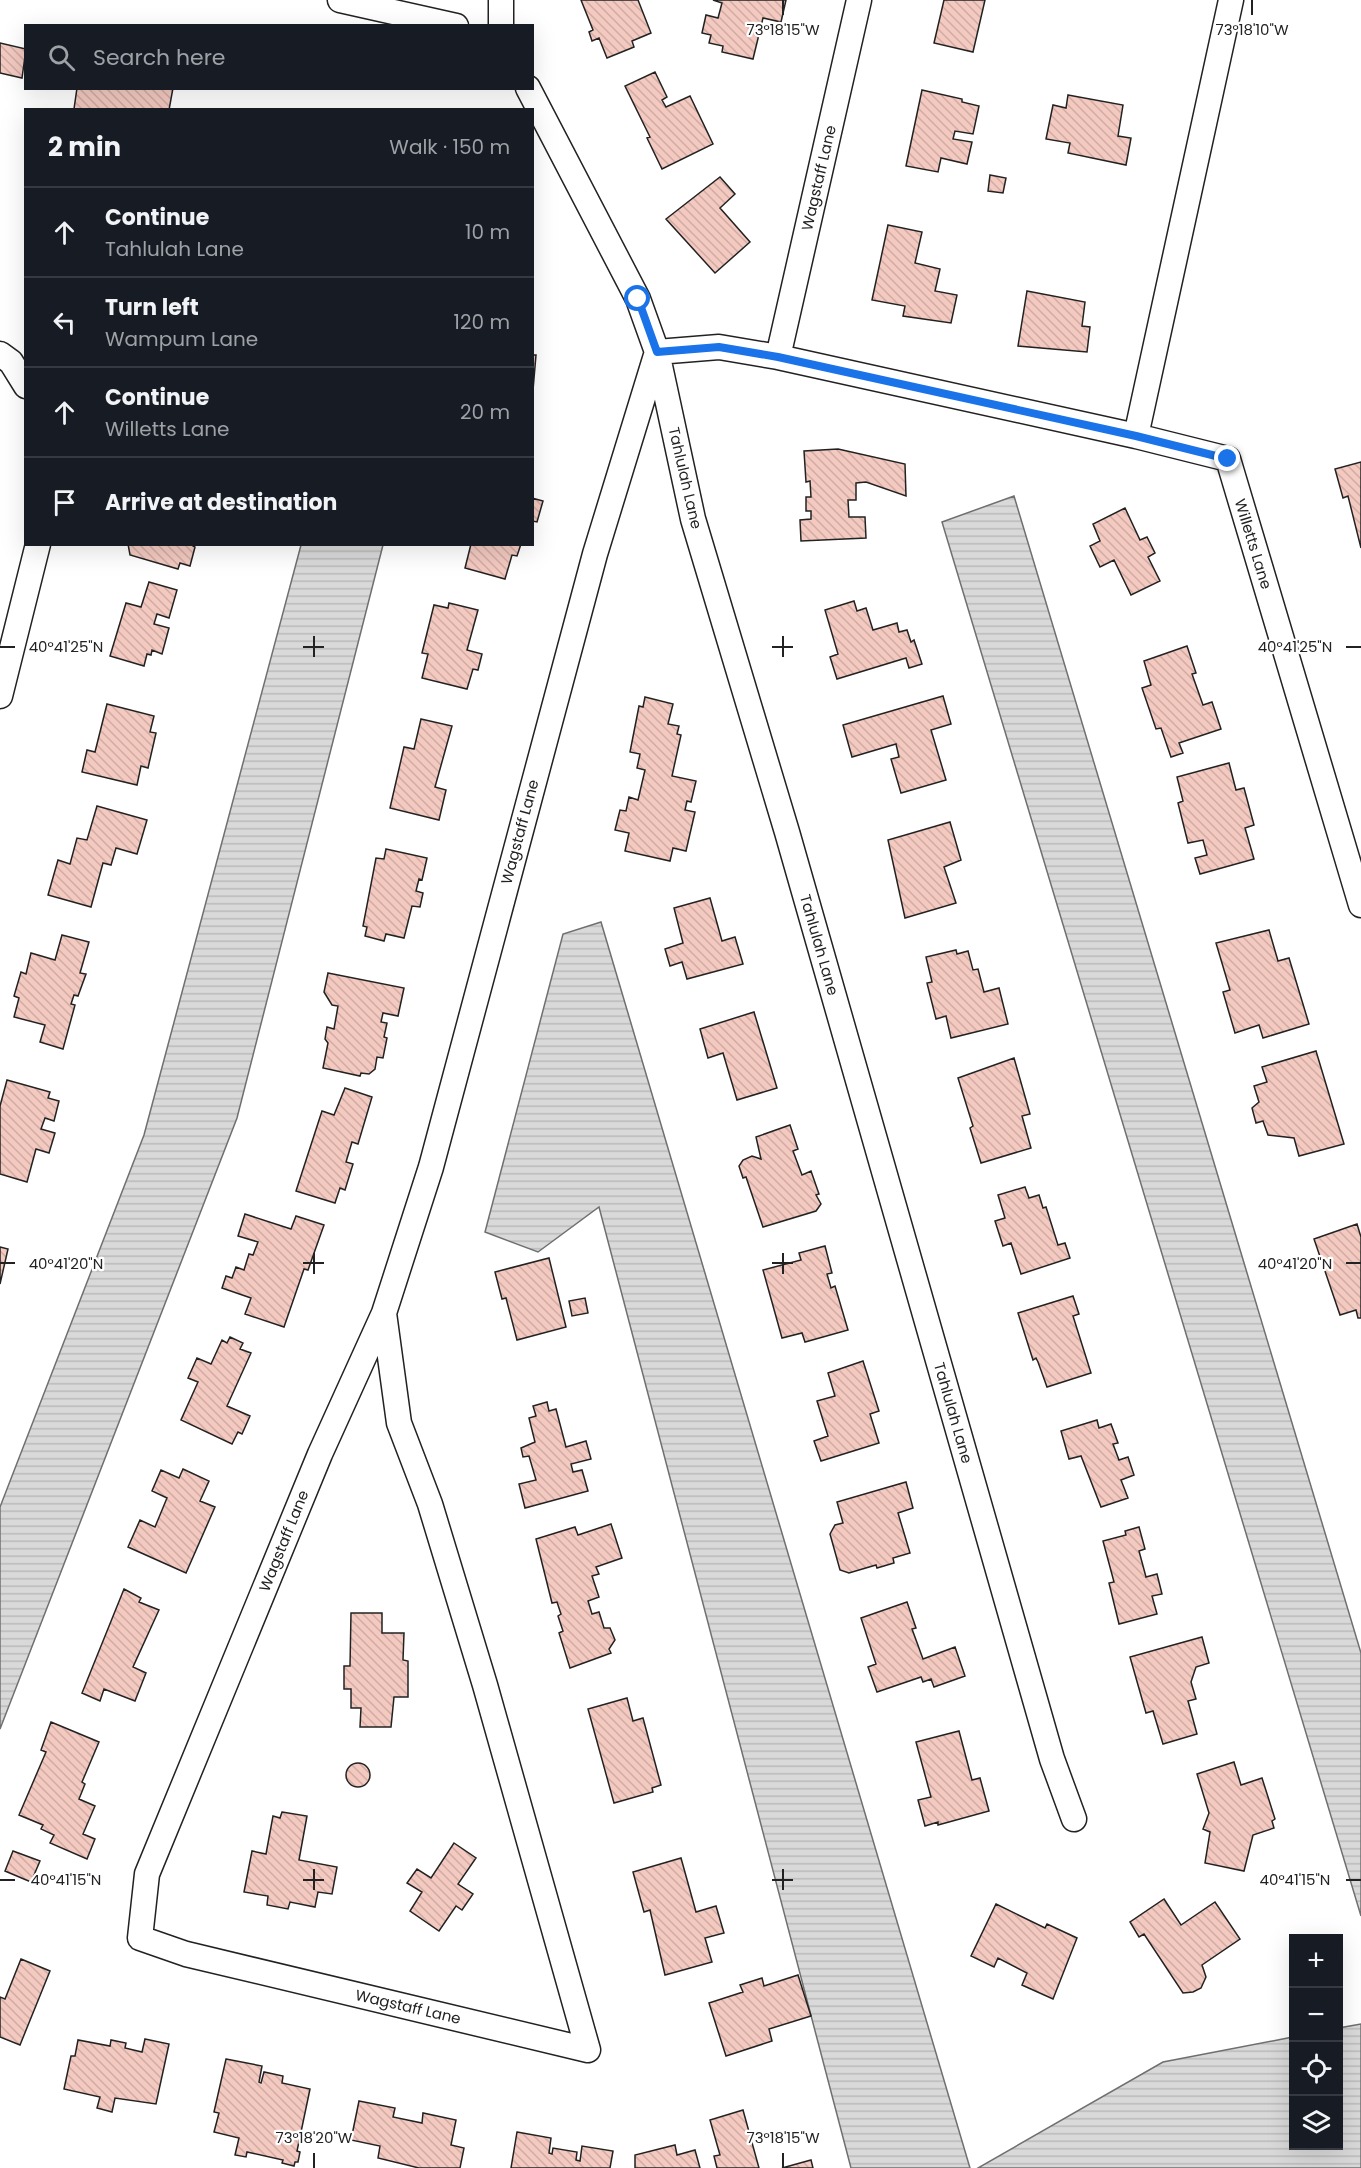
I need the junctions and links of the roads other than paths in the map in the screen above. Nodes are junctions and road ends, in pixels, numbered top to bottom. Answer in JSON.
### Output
{"nodes":[{"id":1,"x":340,"y":0,"type":"edge"},
{"id":2,"x":501,"y":0,"type":"edge"},
{"id":3,"x":859,"y":0,"type":"edge"},
{"id":4,"x":1231,"y":0,"type":"edge"},
{"id":5,"x":447,"y":24,"type":"edge"},
{"id":6,"x":501,"y":24,"type":"edge"},
{"id":7,"x":529,"y":90,"type":"edge"},
{"id":8,"x":657,"y":352,"type":"junction"},
{"id":9,"x":0,"y":354,"type":"edge"},
{"id":10,"x":778,"y":357,"type":"junction"},
{"id":11,"x":24,"y":383,"type":"edge"},
{"id":12,"x":1136,"y":436,"type":"junction"},
{"id":13,"x":38,"y":546,"type":"edge"},
{"id":14,"x":0,"y":696,"type":"edge"},
{"id":15,"x":1361,"y":905,"type":"edge"},
{"id":16,"x":384,"y":1313,"type":"junction"},
{"id":17,"x":1074,"y":1819,"type":"dead end"}],
"edges":[{"from":1,"to":5,"type":"street"},
{"from":2,"to":6,"type":"street"},
{"from":3,"to":10,"type":"street","name":"Wagstaff Lane"},
{"from":4,"to":12,"type":"street"},
{"from":7,"to":8,"type":"street","name":"Tahlulah Lane"},
{"from":8,"to":10,"type":"street"},
{"from":8,"to":16,"type":"street","name":"Wagstaff Lane"},
{"from":8,"to":17,"type":"street","name":"Tahlulah Lane"},
{"from":9,"to":11,"type":"street"},
{"from":10,"to":12,"type":"street"},
{"from":12,"to":15,"type":"street","name":"Willetts Lane"},
{"from":13,"to":14,"type":"street"},
{"from":16,"to":16,"type":"street","name":"Wagstaff Lane"}]}
